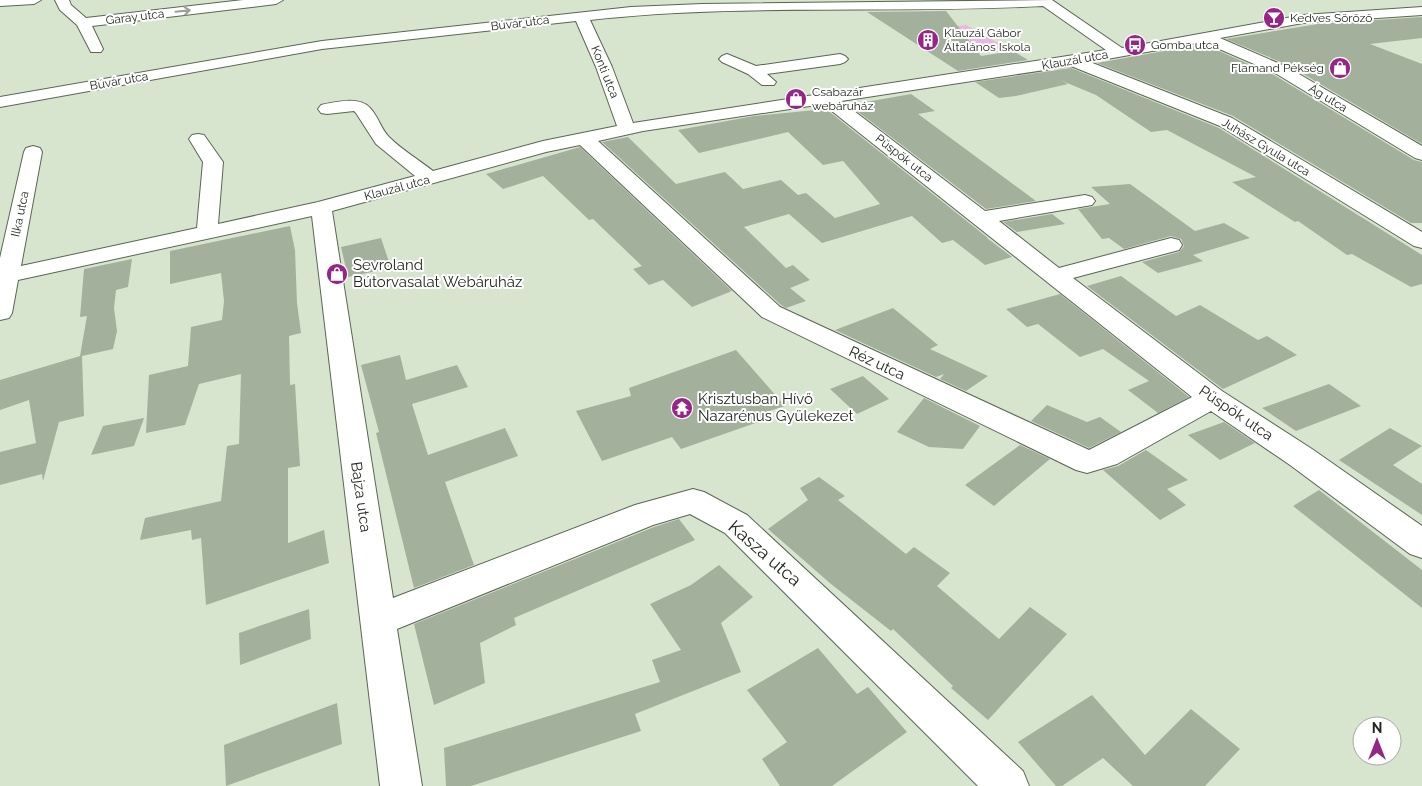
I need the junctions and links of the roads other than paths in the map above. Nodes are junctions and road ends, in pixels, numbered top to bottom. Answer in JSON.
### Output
{"nodes":[{"id":1,"x":34,"y":0,"type":"edge"},
{"id":2,"x":62,"y":0,"type":"edge"},
{"id":3,"x":276,"y":0,"type":"edge"},
{"id":4,"x":1044,"y":1,"type":"edge"},
{"id":5,"x":1422,"y":1,"type":"edge"},
{"id":6,"x":0,"y":2,"type":"edge"},
{"id":7,"x":1422,"y":7,"type":"edge"},
{"id":8,"x":1422,"y":11,"type":"edge"},
{"id":9,"x":1394,"y":12,"type":"junction"},
{"id":10,"x":581,"y":16,"type":"junction"},
{"id":11,"x":83,"y":23,"type":"junction"},
{"id":12,"x":1422,"y":25,"type":"edge"},
{"id":13,"x":1204,"y":37,"type":"junction"},
{"id":14,"x":96,"y":49,"type":"dead end"},
{"id":15,"x":1118,"y":52,"type":"junction"},
{"id":16,"x":727,"y":59,"type":"dead end"},
{"id":17,"x":840,"y":60,"type":"dead end"},
{"id":18,"x":1073,"y":61,"type":"junction"},
{"id":19,"x":754,"y":71,"type":"junction"},
{"id":20,"x":826,"y":98,"type":"junction"},
{"id":21,"x":0,"y":102,"type":"edge"},
{"id":22,"x":787,"y":104,"type":"junction"},
{"id":23,"x":326,"y":109,"type":"dead end"},
{"id":24,"x":627,"y":129,"type":"junction"},
{"id":25,"x":584,"y":138,"type":"junction"},
{"id":26,"x":198,"y":139,"type":"dead end"},
{"id":27,"x":33,"y":152,"type":"dead end"},
{"id":28,"x":1422,"y":154,"type":"edge"},
{"id":29,"x":430,"y":178,"type":"junction"},
{"id":30,"x":1085,"y":202,"type":"dead end"},
{"id":31,"x":321,"y":208,"type":"junction"},
{"id":32,"x":981,"y":218,"type":"junction"},
{"id":33,"x":207,"y":233,"type":"junction"},
{"id":34,"x":1422,"y":242,"type":"edge"},
{"id":35,"x":1171,"y":244,"type":"dead end"},
{"id":36,"x":4,"y":276,"type":"edge"},
{"id":37,"x":1055,"y":276,"type":"junction"},
{"id":38,"x":0,"y":313,"type":"edge"},
{"id":39,"x":1212,"y":398,"type":"junction"},
{"id":40,"x":1422,"y":544,"type":"edge"},
{"id":41,"x":378,"y":620,"type":"junction"},
{"id":42,"x":401,"y":786,"type":"edge"},
{"id":43,"x":1008,"y":786,"type":"edge"}],
"edges":[{"from":1,"to":6,"type":"street"},
{"from":2,"to":11,"type":"street","name":"Garay utca"},
{"from":11,"to":3,"type":"street","name":"Garay utca","one_way":true},
{"from":4,"to":10,"type":"street","name":"Búvár utca"},
{"from":4,"to":15,"type":"street"},
{"from":5,"to":7,"type":"street"},
{"from":8,"to":9,"type":"street","name":"Klauzál utca"},
{"from":9,"to":12,"type":"street"},
{"from":9,"to":13,"type":"street","name":"Klauzál utca"},
{"from":10,"to":21,"type":"street","name":"Búvár utca"},
{"from":10,"to":24,"type":"street","name":"Konti utca"},
{"from":11,"to":14,"type":"street","name":"Garay utca"},
{"from":13,"to":15,"type":"street","name":"Klauzál utca"},
{"from":13,"to":28,"type":"street","name":"Ág utca"},
{"from":15,"to":18,"type":"street","name":"Klauzál utca"},
{"from":16,"to":19,"type":"street"},
{"from":17,"to":19,"type":"street"},
{"from":18,"to":20,"type":"street","name":"Klauzál utca"},
{"from":18,"to":34,"type":"street","name":"Juhász Gyula utca"},
{"from":19,"to":22,"type":"street"},
{"from":20,"to":22,"type":"street","name":"Klauzál utca"},
{"from":20,"to":32,"type":"street","name":"Püspök utca"},
{"from":22,"to":24,"type":"street","name":"Klauzál utca"},
{"from":23,"to":29,"type":"street"},
{"from":24,"to":25,"type":"street","name":"Klauzál utca"},
{"from":25,"to":29,"type":"street","name":"Klauzál utca"},
{"from":25,"to":39,"type":"street","name":"Réz utca"},
{"from":26,"to":33,"type":"street"},
{"from":27,"to":36,"type":"street","name":"Ilka utca"},
{"from":29,"to":31,"type":"street","name":"Klauzál utca"},
{"from":30,"to":32,"type":"street"},
{"from":31,"to":33,"type":"street","name":"Klauzál utca"},
{"from":31,"to":41,"type":"street","name":"Bajza utca"},
{"from":32,"to":37,"type":"street","name":"Püspök utca"},
{"from":33,"to":36,"type":"street","name":"Klauzál utca"},
{"from":35,"to":37,"type":"street"},
{"from":36,"to":38,"type":"street"},
{"from":37,"to":39,"type":"street","name":"Püspök utca"},
{"from":39,"to":40,"type":"street","name":"Püspök utca"},
{"from":41,"to":42,"type":"street","name":"Bajza utca"},
{"from":41,"to":43,"type":"street","name":"Kasza utca"}]}
